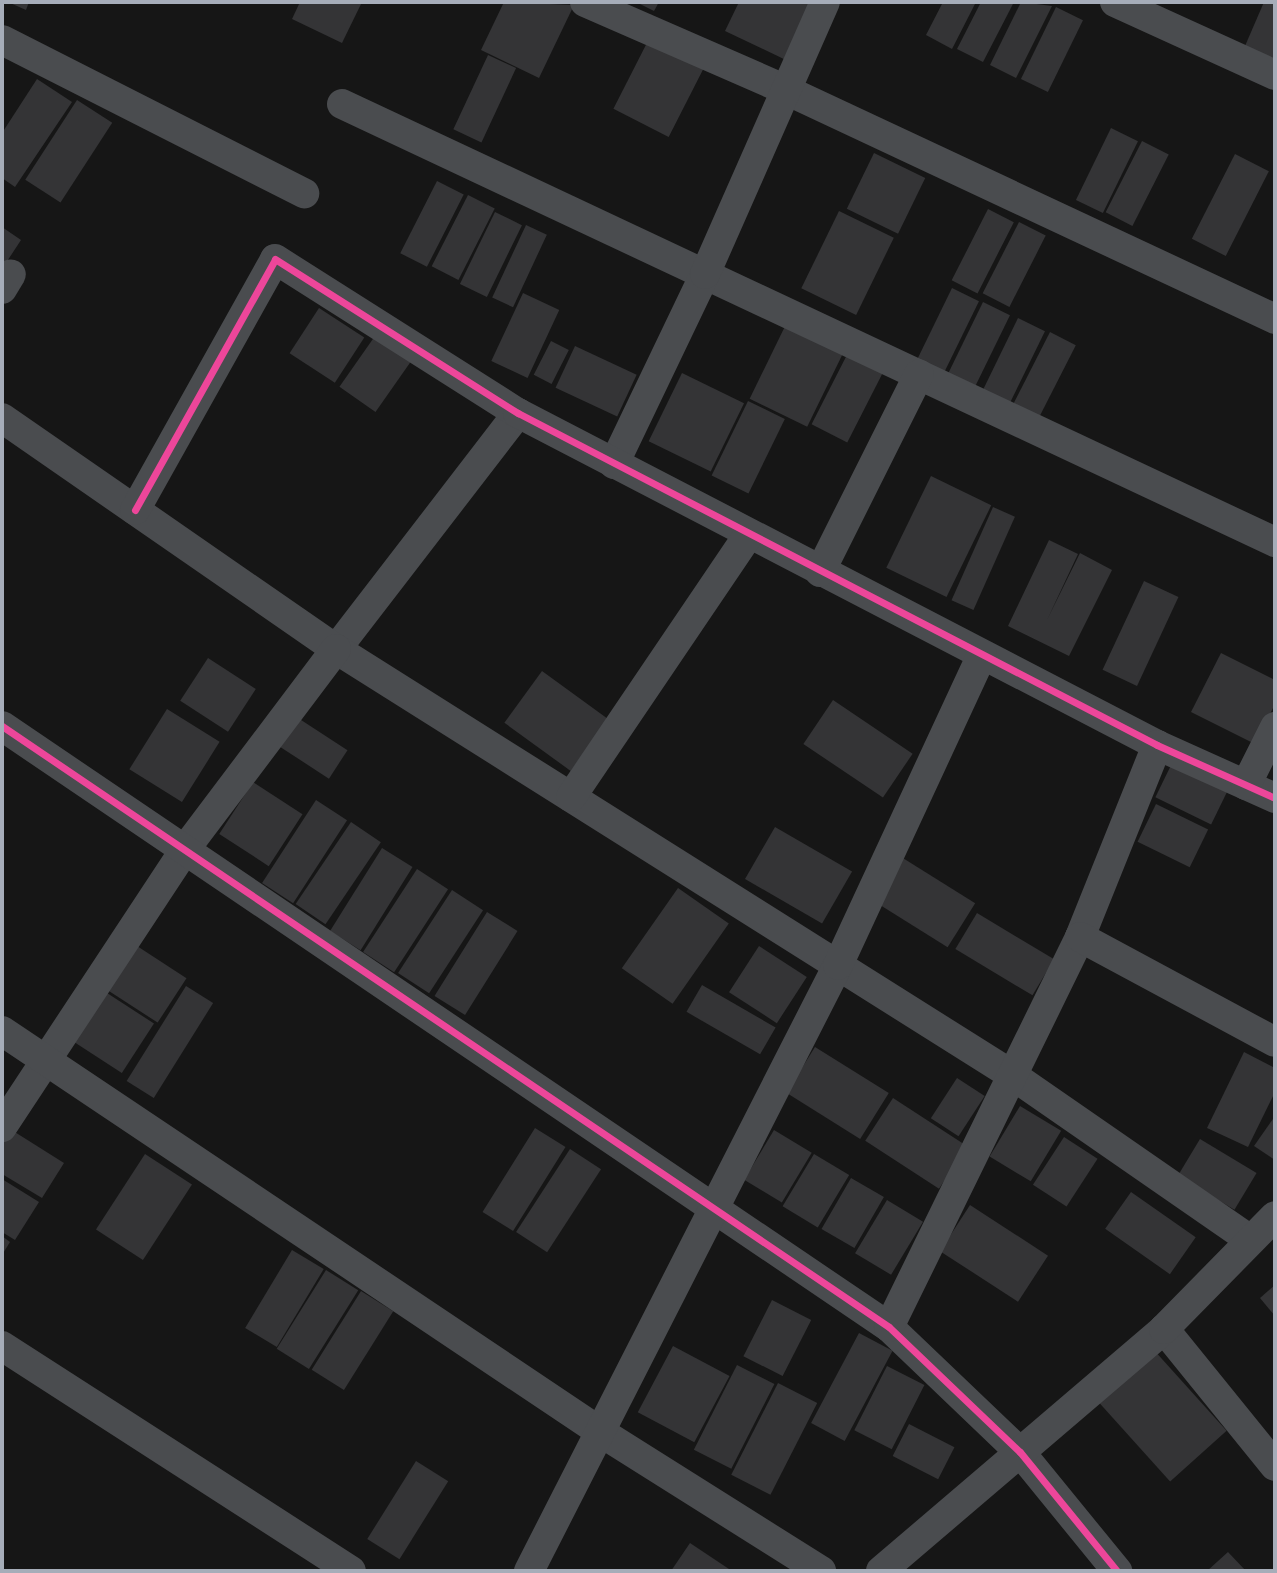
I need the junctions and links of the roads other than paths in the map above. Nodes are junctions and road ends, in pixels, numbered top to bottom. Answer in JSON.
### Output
{"nodes":[{"id":1,"x":585,"y":2,"type":"edge"},
{"id":2,"x":825,"y":2,"type":"edge"},
{"id":3,"x":1115,"y":2,"type":"edge"},
{"id":4,"x":2,"y":40,"type":"edge"},
{"id":5,"x":1275,"y":75,"type":"edge"},
{"id":6,"x":786,"y":90,"type":"junction"},
{"id":7,"x":342,"y":104,"type":"dead end"},
{"id":8,"x":304,"y":193,"type":"dead end"},
{"id":9,"x":705,"y":274,"type":"junction"},
{"id":10,"x":1275,"y":319,"type":"edge"},
{"id":11,"x":919,"y":374,"type":"junction"},
{"id":12,"x":518,"y":413,"type":"junction"},
{"id":13,"x":2,"y":418,"type":"edge"},
{"id":14,"x":614,"y":464,"type":"junction"},
{"id":15,"x":135,"y":510,"type":"junction"},
{"id":16,"x":749,"y":534,"type":"junction"},
{"id":17,"x":1275,"y":542,"type":"edge"},
{"id":18,"x":820,"y":572,"type":"junction"},
{"id":19,"x":336,"y":649,"type":"junction"},
{"id":20,"x":982,"y":655,"type":"junction"},
{"id":21,"x":2,"y":726,"type":"edge"},
{"id":22,"x":1275,"y":727,"type":"edge"},
{"id":23,"x":1157,"y":745,"type":"junction"},
{"id":24,"x":1246,"y":785,"type":"junction"},
{"id":25,"x":571,"y":797,"type":"junction"},
{"id":26,"x":1275,"y":798,"type":"edge"},
{"id":27,"x":184,"y":851,"type":"junction"},
{"id":28,"x":1080,"y":937,"type":"junction"},
{"id":29,"x":838,"y":965,"type":"junction"},
{"id":30,"x":2,"y":1031,"type":"edge"},
{"id":31,"x":1275,"y":1042,"type":"edge"},
{"id":32,"x":46,"y":1061,"type":"junction"},
{"id":33,"x":1015,"y":1077,"type":"junction"},
{"id":34,"x":2,"y":1127,"type":"edge"},
{"id":35,"x":712,"y":1206,"type":"junction"},
{"id":36,"x":1275,"y":1216,"type":"edge"},
{"id":37,"x":1250,"y":1240,"type":"junction"},
{"id":38,"x":889,"y":1327,"type":"junction"},
{"id":39,"x":1164,"y":1329,"type":"junction"},
{"id":40,"x":2,"y":1346,"type":"edge"},
{"id":41,"x":603,"y":1433,"type":"junction"},
{"id":42,"x":1020,"y":1452,"type":"junction"},
{"id":43,"x":1275,"y":1465,"type":"edge"},
{"id":44,"x":351,"y":1571,"type":"edge"},
{"id":45,"x":529,"y":1571,"type":"edge"},
{"id":46,"x":821,"y":1571,"type":"edge"},
{"id":47,"x":881,"y":1571,"type":"edge"},
{"id":48,"x":1117,"y":1571,"type":"edge"}],
"edges":[{"from":1,"to":6,"type":"street"},
{"from":2,"to":6,"type":"street"},
{"from":3,"to":5,"type":"street"},
{"from":4,"to":8,"type":"street"},
{"from":6,"to":9,"type":"street"},
{"from":6,"to":10,"type":"street"},
{"from":7,"to":9,"type":"street"},
{"from":9,"to":11,"type":"street"},
{"from":9,"to":14,"type":"street"},
{"from":11,"to":17,"type":"street"},
{"from":11,"to":18,"type":"street"},
{"from":12,"to":14,"type":"street"},
{"from":12,"to":15,"type":"street"},
{"from":12,"to":19,"type":"street"},
{"from":13,"to":15,"type":"street"},
{"from":14,"to":16,"type":"street"},
{"from":15,"to":19,"type":"street"},
{"from":16,"to":18,"type":"street"},
{"from":16,"to":25,"type":"street"},
{"from":18,"to":20,"type":"street"},
{"from":19,"to":25,"type":"street"},
{"from":19,"to":27,"type":"street"},
{"from":20,"to":23,"type":"street"},
{"from":20,"to":29,"type":"street"},
{"from":21,"to":27,"type":"street"},
{"from":22,"to":24,"type":"street"},
{"from":23,"to":24,"type":"street"},
{"from":23,"to":28,"type":"street"},
{"from":24,"to":26,"type":"street"},
{"from":25,"to":29,"type":"street"},
{"from":27,"to":32,"type":"street"},
{"from":27,"to":35,"type":"street"},
{"from":28,"to":31,"type":"street"},
{"from":28,"to":33,"type":"street"},
{"from":29,"to":33,"type":"street"},
{"from":29,"to":35,"type":"street"},
{"from":30,"to":32,"type":"street"},
{"from":32,"to":34,"type":"street"},
{"from":32,"to":41,"type":"street"},
{"from":33,"to":37,"type":"street"},
{"from":33,"to":38,"type":"street"},
{"from":35,"to":38,"type":"street"},
{"from":35,"to":41,"type":"street"},
{"from":36,"to":37,"type":"street"},
{"from":37,"to":39,"type":"street"},
{"from":38,"to":42,"type":"street"},
{"from":39,"to":42,"type":"street"},
{"from":39,"to":43,"type":"street"},
{"from":40,"to":44,"type":"street"},
{"from":41,"to":45,"type":"street"},
{"from":41,"to":46,"type":"street"},
{"from":42,"to":47,"type":"street"},
{"from":42,"to":48,"type":"street"}]}
